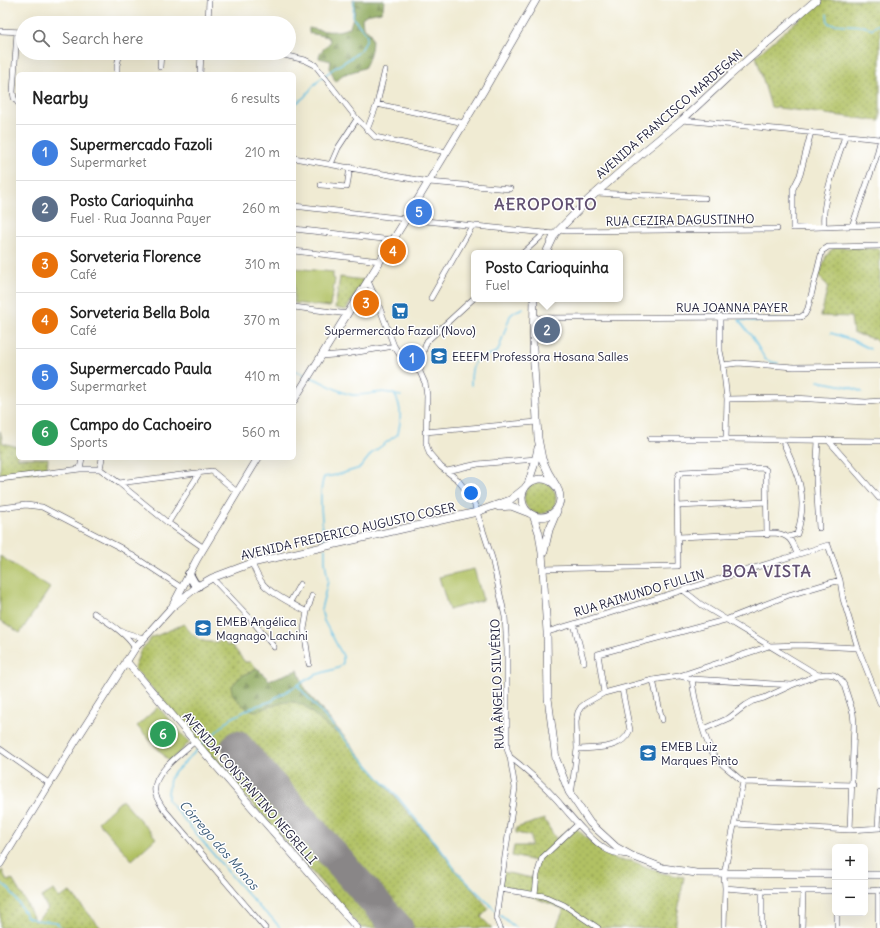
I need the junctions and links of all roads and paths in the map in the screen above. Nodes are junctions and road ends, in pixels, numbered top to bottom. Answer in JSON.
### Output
{"nodes":[{"id":1,"x":209,"y":0,"type":"edge"},
{"id":2,"x":536,"y":0,"type":"edge"},
{"id":3,"x":816,"y":0,"type":"edge"},
{"id":4,"x":208,"y":16,"type":"edge"},
{"id":5,"x":0,"y":30,"type":"edge"},
{"id":6,"x":16,"y":32,"type":"edge"},
{"id":7,"x":296,"y":58,"type":"edge"},
{"id":8,"x":17,"y":60,"type":"edge"},
{"id":9,"x":118,"y":60,"type":"edge"},
{"id":10,"x":160,"y":60,"type":"edge"},
{"id":11,"x":201,"y":60,"type":"edge"},
{"id":12,"x":160,"y":67,"type":"dead end"},
{"id":13,"x":385,"y":70,"type":"dead end"},
{"id":14,"x":116,"y":72,"type":"edge"},
{"id":15,"x":200,"y":72,"type":"edge"},
{"id":16,"x":16,"y":100,"type":"edge"},
{"id":17,"x":377,"y":104,"type":"junction"},
{"id":18,"x":357,"y":119,"type":"junction"},
{"id":19,"x":682,"y":120,"type":"junction"},
{"id":20,"x":464,"y":123,"type":"junction"},
{"id":21,"x":367,"y":130,"type":"junction"},
{"id":22,"x":811,"y":132,"type":"junction"},
{"id":23,"x":844,"y":136,"type":"junction"},
{"id":24,"x":880,"y":140,"type":"edge"},
{"id":25,"x":446,"y":152,"type":"junction"},
{"id":26,"x":296,"y":158,"type":"edge"},
{"id":27,"x":332,"y":164,"type":"junction"},
{"id":28,"x":350,"y":167,"type":"junction"},
{"id":29,"x":429,"y":182,"type":"junction"},
{"id":30,"x":321,"y":185,"type":"dead end"},
{"id":31,"x":510,"y":189,"type":"dead end"},
{"id":32,"x":596,"y":193,"type":"junction"},
{"id":33,"x":705,"y":198,"type":"dead end"},
{"id":34,"x":296,"y":206,"type":"edge"},
{"id":35,"x":406,"y":219,"type":"junction"},
{"id":36,"x":880,"y":225,"type":"edge"},
{"id":37,"x":472,"y":226,"type":"junction"},
{"id":38,"x":824,"y":226,"type":"junction"},
{"id":39,"x":852,"y":226,"type":"junction"},
{"id":40,"x":296,"y":229,"type":"edge"},
{"id":41,"x":777,"y":229,"type":"dead end"},
{"id":42,"x":558,"y":232,"type":"junction"},
{"id":43,"x":545,"y":233,"type":"junction"},
{"id":44,"x":392,"y":240,"type":"junction"},
{"id":45,"x":880,"y":246,"type":"edge"},
{"id":46,"x":526,"y":250,"type":"edge"},
{"id":47,"x":548,"y":250,"type":"edge"},
{"id":48,"x":296,"y":251,"type":"edge"},
{"id":49,"x":380,"y":261,"type":"junction"},
{"id":50,"x":368,"y":281,"type":"junction"},
{"id":51,"x":431,"y":298,"type":"dead end"},
{"id":52,"x":471,"y":301,"type":"edge"},
{"id":53,"x":534,"y":302,"type":"edge"},
{"id":54,"x":296,"y":307,"type":"edge"},
{"id":55,"x":348,"y":314,"type":"junction"},
{"id":56,"x":720,"y":316,"type":"junction"},
{"id":57,"x":532,"y":318,"type":"junction"},
{"id":58,"x":394,"y":346,"type":"junction"},
{"id":59,"x":321,"y":356,"type":"junction"},
{"id":60,"x":723,"y":365,"type":"junction"},
{"id":61,"x":880,"y":366,"type":"edge"},
{"id":62,"x":420,"y":372,"type":"junction"},
{"id":63,"x":296,"y":397,"type":"edge"},
{"id":64,"x":727,"y":399,"type":"junction"},
{"id":65,"x":880,"y":401,"type":"edge"},
{"id":66,"x":537,"y":422,"type":"junction"},
{"id":67,"x":425,"y":432,"type":"junction"},
{"id":68,"x":538,"y":438,"type":"junction"},
{"id":69,"x":650,"y":439,"type":"dead end"},
{"id":70,"x":726,"y":439,"type":"junction"},
{"id":71,"x":782,"y":440,"type":"junction"},
{"id":72,"x":828,"y":440,"type":"junction"},
{"id":73,"x":818,"y":441,"type":"junction"},
{"id":74,"x":880,"y":441,"type":"edge"},
{"id":75,"x":536,"y":459,"type":"junction"},
{"id":76,"x":82,"y":460,"type":"edge"},
{"id":77,"x":102,"y":460,"type":"edge"},
{"id":78,"x":257,"y":460,"type":"edge"},
{"id":79,"x":80,"y":469,"type":"junction"},
{"id":80,"x":100,"y":469,"type":"junction"},
{"id":81,"x":447,"y":471,"type":"junction"},
{"id":82,"x":200,"y":472,"type":"junction"},
{"id":83,"x":0,"y":479,"type":"edge"},
{"id":84,"x":119,"y":483,"type":"junction"},
{"id":85,"x":526,"y":486,"type":"junction"},
{"id":86,"x":556,"y":487,"type":"junction"},
{"id":87,"x":237,"y":492,"type":"junction"},
{"id":88,"x":879,"y":498,"type":"edge"},
{"id":89,"x":767,"y":502,"type":"junction"},
{"id":90,"x":559,"y":504,"type":"junction"},
{"id":91,"x":677,"y":506,"type":"junction"},
{"id":92,"x":0,"y":508,"type":"edge"},
{"id":93,"x":490,"y":508,"type":"junction"},
{"id":94,"x":478,"y":512,"type":"junction"},
{"id":95,"x":532,"y":514,"type":"junction"},
{"id":96,"x":168,"y":523,"type":"junction"},
{"id":97,"x":819,"y":528,"type":"dead end"},
{"id":98,"x":767,"y":535,"type":"junction"},
{"id":99,"x":678,"y":537,"type":"junction"},
{"id":100,"x":788,"y":538,"type":"junction"},
{"id":101,"x":204,"y":548,"type":"junction"},
{"id":102,"x":797,"y":554,"type":"junction"},
{"id":103,"x":252,"y":563,"type":"junction"},
{"id":104,"x":543,"y":566,"type":"junction"},
{"id":105,"x":189,"y":574,"type":"junction"},
{"id":106,"x":212,"y":578,"type":"junction"},
{"id":107,"x":840,"y":580,"type":"junction"},
{"id":108,"x":300,"y":584,"type":"dead end"},
{"id":109,"x":198,"y":586,"type":"junction"},
{"id":110,"x":182,"y":588,"type":"junction"},
{"id":111,"x":684,"y":590,"type":"junction"},
{"id":112,"x":189,"y":594,"type":"junction"},
{"id":113,"x":312,"y":596,"type":"dead end"},
{"id":114,"x":290,"y":602,"type":"junction"},
{"id":115,"x":171,"y":608,"type":"junction"},
{"id":116,"x":307,"y":612,"type":"junction"},
{"id":117,"x":94,"y":613,"type":"dead end"},
{"id":118,"x":725,"y":620,"type":"junction"},
{"id":119,"x":574,"y":624,"type":"junction"},
{"id":120,"x":119,"y":631,"type":"junction"},
{"id":121,"x":547,"y":632,"type":"junction"},
{"id":122,"x":143,"y":638,"type":"junction"},
{"id":123,"x":769,"y":646,"type":"junction"},
{"id":124,"x":274,"y":647,"type":"dead end"},
{"id":125,"x":135,"y":648,"type":"junction"},
{"id":126,"x":858,"y":648,"type":"junction"},
{"id":127,"x":126,"y":661,"type":"junction"},
{"id":128,"x":584,"y":662,"type":"dead end"},
{"id":129,"x":309,"y":664,"type":"dead end"},
{"id":130,"x":679,"y":676,"type":"junction"},
{"id":131,"x":818,"y":676,"type":"junction"},
{"id":132,"x":692,"y":679,"type":"junction"},
{"id":133,"x":653,"y":680,"type":"junction"},
{"id":134,"x":792,"y":685,"type":"junction"},
{"id":135,"x":622,"y":689,"type":"junction"},
{"id":136,"x":604,"y":693,"type":"junction"},
{"id":137,"x":880,"y":703,"type":"edge"},
{"id":138,"x":662,"y":720,"type":"dead end"},
{"id":139,"x":704,"y":729,"type":"junction"},
{"id":140,"x":197,"y":745,"type":"junction"},
{"id":141,"x":0,"y":749,"type":"edge"},
{"id":142,"x":577,"y":749,"type":"junction"},
{"id":143,"x":510,"y":757,"type":"junction"},
{"id":144,"x":743,"y":782,"type":"junction"},
{"id":145,"x":50,"y":784,"type":"junction"},
{"id":146,"x":853,"y":785,"type":"junction"},
{"id":147,"x":569,"y":792,"type":"junction"},
{"id":148,"x":880,"y":792,"type":"edge"},
{"id":149,"x":578,"y":824,"type":"junction"},
{"id":150,"x":735,"y":824,"type":"junction"},
{"id":151,"x":879,"y":828,"type":"edge"},
{"id":152,"x":850,"y":830,"type":"junction"},
{"id":153,"x":632,"y":856,"type":"junction"},
{"id":154,"x":0,"y":864,"type":"edge"},
{"id":155,"x":724,"y":874,"type":"junction"},
{"id":156,"x":832,"y":874,"type":"edge"},
{"id":157,"x":868,"y":875,"type":"edge"},
{"id":158,"x":880,"y":875,"type":"edge"},
{"id":159,"x":500,"y":888,"type":"junction"},
{"id":160,"x":726,"y":888,"type":"junction"},
{"id":161,"x":879,"y":890,"type":"edge"},
{"id":162,"x":762,"y":891,"type":"junction"},
{"id":163,"x":803,"y":891,"type":"junction"},
{"id":164,"x":832,"y":891,"type":"edge"},
{"id":165,"x":868,"y":891,"type":"edge"},
{"id":166,"x":535,"y":894,"type":"junction"},
{"id":167,"x":837,"y":916,"type":"edge"},
{"id":168,"x":265,"y":928,"type":"edge"},
{"id":169,"x":358,"y":928,"type":"edge"},
{"id":170,"x":500,"y":928,"type":"edge"},
{"id":171,"x":598,"y":928,"type":"edge"},
{"id":172,"x":724,"y":928,"type":"edge"},
{"id":173,"x":762,"y":928,"type":"edge"},
{"id":174,"x":802,"y":928,"type":"edge"},
{"id":175,"x":837,"y":928,"type":"edge"},
{"id":176,"x":878,"y":928,"type":"edge"}],
"edges":[{"from":1,"to":4,"type":"street"},
{"from":2,"to":20,"type":"main road"},
{"from":3,"to":19,"type":"main road","name":"AVENIDA FRANCISCO MARDEGAN"},
{"from":5,"to":6,"type":"street"},
{"from":7,"to":18,"type":"street"},
{"from":8,"to":16,"type":"street"},
{"from":9,"to":14,"type":"street"},
{"from":10,"to":12,"type":"street"},
{"from":11,"to":15,"type":"street"},
{"from":13,"to":17,"type":"street"},
{"from":17,"to":20,"type":"street"},
{"from":17,"to":21,"type":"street"},
{"from":18,"to":21,"type":"street"},
{"from":18,"to":27,"type":"street"},
{"from":19,"to":22,"type":"street"},
{"from":19,"to":32,"type":"main road","name":"AVENIDA FRANCISCO MARDEGAN"},
{"from":20,"to":25,"type":"main road"},
{"from":21,"to":25,"type":"street"},
{"from":22,"to":23,"type":"street"},
{"from":22,"to":38,"type":"street"},
{"from":23,"to":24,"type":"street"},
{"from":23,"to":38,"type":"street"},
{"from":24,"to":39,"type":"street"},
{"from":25,"to":29,"type":"main road"},
{"from":26,"to":27,"type":"street"},
{"from":27,"to":28,"type":"street"},
{"from":28,"to":29,"type":"street"},
{"from":28,"to":30,"type":"street"},
{"from":29,"to":31,"type":"street"},
{"from":29,"to":35,"type":"main road"},
{"from":32,"to":33,"type":"street"},
{"from":32,"to":42,"type":"main road","name":"AVENIDA FRANCISCO MARDEGAN"},
{"from":34,"to":35,"type":"street","name":"RUA CEZIRA DAGUSTINHO"},
{"from":35,"to":37,"type":"street","name":"RUA CEZIRA DAGUSTINHO"},
{"from":35,"to":44,"type":"main road"},
{"from":36,"to":39,"type":"street"},
{"from":37,"to":43,"type":"street","name":"RUA CEZIRA DAGUSTINHO"},
{"from":37,"to":51,"type":"street"},
{"from":38,"to":39,"type":"street"},
{"from":40,"to":44,"type":"street"},
{"from":41,"to":42,"type":"street","name":"RUA CEZIRA DAGUSTINHO"},
{"from":42,"to":43,"type":"street","name":"RUA CEZIRA DAGUSTINHO"},
{"from":42,"to":47,"type":"main road","name":"AVENIDA FRANCISCO MARDEGAN"},
{"from":43,"to":46,"type":"street"},
{"from":44,"to":49,"type":"main road"},
{"from":45,"to":56,"type":"street","name":"RUA JOANNA PAYER"},
{"from":48,"to":49,"type":"street"},
{"from":49,"to":50,"type":"main road"},
{"from":50,"to":55,"type":"main road"},
{"from":50,"to":58,"type":"street"},
{"from":52,"to":62,"type":"street"},
{"from":53,"to":57,"type":"main road"},
{"from":54,"to":55,"type":"street"},
{"from":55,"to":59,"type":"main road"},
{"from":56,"to":57,"type":"street","name":"RUA JOANNA PAYER"},
{"from":56,"to":60,"type":"street"},
{"from":57,"to":66,"type":"main road"},
{"from":58,"to":59,"type":"street"},
{"from":58,"to":62,"type":"street"},
{"from":59,"to":63,"type":"main road"},
{"from":60,"to":61,"type":"street"},
{"from":60,"to":64,"type":"street"},
{"from":62,"to":67,"type":"street","name":"RUA ÂNGELO SILVÉRIO"},
{"from":64,"to":65,"type":"street"},
{"from":64,"to":70,"type":"street"},
{"from":66,"to":67,"type":"street"},
{"from":66,"to":68,"type":"main road"},
{"from":67,"to":81,"type":"street","name":"RUA ÂNGELO SILVÉRIO"},
{"from":68,"to":75,"type":"main road"},
{"from":68,"to":86,"type":"main road"},
{"from":69,"to":70,"type":"street"},
{"from":70,"to":71,"type":"street"},
{"from":71,"to":73,"type":"street"},
{"from":71,"to":100,"type":"street"},
{"from":72,"to":73,"type":"street"},
{"from":72,"to":74,"type":"street"},
{"from":72,"to":88,"type":"street"},
{"from":73,"to":97,"type":"street"},
{"from":75,"to":81,"type":"street"},
{"from":75,"to":85,"type":"main road"},
{"from":76,"to":79,"type":"street"},
{"from":77,"to":80,"type":"street"},
{"from":78,"to":87,"type":"main road"},
{"from":79,"to":80,"type":"street"},
{"from":79,"to":83,"type":"street"},
{"from":80,"to":84,"type":"street"},
{"from":81,"to":94,"type":"street","name":"RUA ÂNGELO SILVÉRIO"},
{"from":82,"to":84,"type":"street"},
{"from":82,"to":87,"type":"street"},
{"from":82,"to":96,"type":"street"},
{"from":84,"to":96,"type":"street"},
{"from":85,"to":86,"type":"main road"},
{"from":85,"to":93,"type":"main road","name":"AVENIDA FREDERICO AUGUSTO COSER"},
{"from":85,"to":95,"type":"main road"},
{"from":86,"to":90,"type":"main road"},
{"from":87,"to":101,"type":"main road"},
{"from":89,"to":91,"type":"street"},
{"from":89,"to":91,"type":"street"},
{"from":89,"to":98,"type":"street"},
{"from":90,"to":95,"type":"main road"},
{"from":90,"to":104,"type":"main road"},
{"from":91,"to":99,"type":"street"},
{"from":92,"to":110,"type":"street"},
{"from":93,"to":94,"type":"main road","name":"AVENIDA FREDERICO AUGUSTO COSER"},
{"from":93,"to":95,"type":"main road","name":"AVENIDA FREDERICO AUGUSTO COSER"},
{"from":94,"to":103,"type":"main road","name":"AVENIDA FREDERICO AUGUSTO COSER"},
{"from":94,"to":143,"type":"street","name":"RUA ÂNGELO SILVÉRIO"},
{"from":95,"to":104,"type":"main road"},
{"from":96,"to":101,"type":"street"},
{"from":98,"to":99,"type":"street"},
{"from":98,"to":100,"type":"street"},
{"from":99,"to":104,"type":"street"},
{"from":100,"to":102,"type":"street"},
{"from":101,"to":105,"type":"main road"},
{"from":102,"to":107,"type":"street","name":"RUA RAIMUNDO FULLIN"},
{"from":102,"to":111,"type":"street","name":"RUA RAIMUNDO FULLIN"},
{"from":103,"to":106,"type":"main road","name":"AVENIDA FREDERICO AUGUSTO COSER"},
{"from":103,"to":114,"type":"street"},
{"from":104,"to":121,"type":"main road"},
{"from":105,"to":109,"type":"main road"},
{"from":105,"to":110,"type":"main road"},
{"from":106,"to":109,"type":"main road","name":"AVENIDA FREDERICO AUGUSTO COSER"},
{"from":106,"to":124,"type":"street"},
{"from":107,"to":118,"type":"street"},
{"from":107,"to":126,"type":"street"},
{"from":108,"to":114,"type":"street"},
{"from":109,"to":112,"type":"main road","name":"AVENIDA FREDERICO AUGUSTO COSER"},
{"from":110,"to":112,"type":"main road"},
{"from":110,"to":115,"type":"main road"},
{"from":111,"to":118,"type":"street"},
{"from":111,"to":119,"type":"street","name":"RUA RAIMUNDO FULLIN"},
{"from":112,"to":115,"type":"main road","name":"AVENIDA FREDERICO AUGUSTO COSER"},
{"from":113,"to":116,"type":"street"},
{"from":114,"to":116,"type":"street"},
{"from":115,"to":122,"type":"main road","name":"AVENIDA FREDERICO AUGUSTO COSER"},
{"from":116,"to":129,"type":"street"},
{"from":117,"to":120,"type":"street"},
{"from":118,"to":123,"type":"street"},
{"from":118,"to":136,"type":"street"},
{"from":119,"to":121,"type":"street","name":"RUA RAIMUNDO FULLIN"},
{"from":119,"to":128,"type":"street"},
{"from":120,"to":122,"type":"street"},
{"from":120,"to":125,"type":"street"},
{"from":121,"to":147,"type":"main road"},
{"from":122,"to":125,"type":"main road","name":"AVENIDA FREDERICO AUGUSTO COSER"},
{"from":123,"to":126,"type":"street"},
{"from":123,"to":130,"type":"street"},
{"from":123,"to":131,"type":"street"},
{"from":125,"to":127,"type":"main road","name":"AVENIDA FREDERICO AUGUSTO COSER"},
{"from":126,"to":137,"type":"street"},
{"from":127,"to":140,"type":"main road","name":"AVENIDA CONSTANTINO NEGRELLI"},
{"from":127,"to":145,"type":"main road","name":"AVENIDA FREDERICO AUGUSTO COSER"},
{"from":130,"to":132,"type":"street"},
{"from":130,"to":133,"type":"street"},
{"from":131,"to":134,"type":"street"},
{"from":131,"to":146,"type":"street"},
{"from":132,"to":134,"type":"street"},
{"from":132,"to":139,"type":"street"},
{"from":133,"to":135,"type":"street"},
{"from":133,"to":138,"type":"street"},
{"from":134,"to":139,"type":"street"},
{"from":135,"to":136,"type":"street"},
{"from":135,"to":142,"type":"street"},
{"from":136,"to":142,"type":"street"},
{"from":139,"to":144,"type":"street"},
{"from":140,"to":168,"type":"street"},
{"from":140,"to":169,"type":"main road","name":"AVENIDA CONSTANTINO NEGRELLI"},
{"from":141,"to":145,"type":"street"},
{"from":142,"to":147,"type":"street"},
{"from":143,"to":149,"type":"street"},
{"from":143,"to":159,"type":"street","name":"RUA ÂNGELO SILVÉRIO"},
{"from":144,"to":146,"type":"street"},
{"from":144,"to":150,"type":"street"},
{"from":145,"to":154,"type":"main road","name":"AVENIDA FREDERICO AUGUSTO COSER"},
{"from":146,"to":152,"type":"street"},
{"from":147,"to":153,"type":"main road"},
{"from":148,"to":151,"type":"street"},
{"from":149,"to":153,"type":"street"},
{"from":149,"to":166,"type":"street"},
{"from":150,"to":152,"type":"street"},
{"from":150,"to":155,"type":"street"},
{"from":151,"to":152,"type":"street"},
{"from":153,"to":155,"type":"main road"},
{"from":155,"to":156,"type":"main road"},
{"from":155,"to":160,"type":"street"},
{"from":157,"to":158,"type":"main road"},
{"from":159,"to":166,"type":"street"},
{"from":159,"to":170,"type":"street","name":"RUA ÂNGELO SILVÉRIO"},
{"from":160,"to":162,"type":"street"},
{"from":160,"to":172,"type":"street"},
{"from":161,"to":165,"type":"street"},
{"from":161,"to":176,"type":"street"},
{"from":162,"to":163,"type":"street"},
{"from":162,"to":173,"type":"street"},
{"from":163,"to":164,"type":"street"},
{"from":163,"to":174,"type":"street"},
{"from":166,"to":171,"type":"street"},
{"from":167,"to":175,"type":"street"}]}
